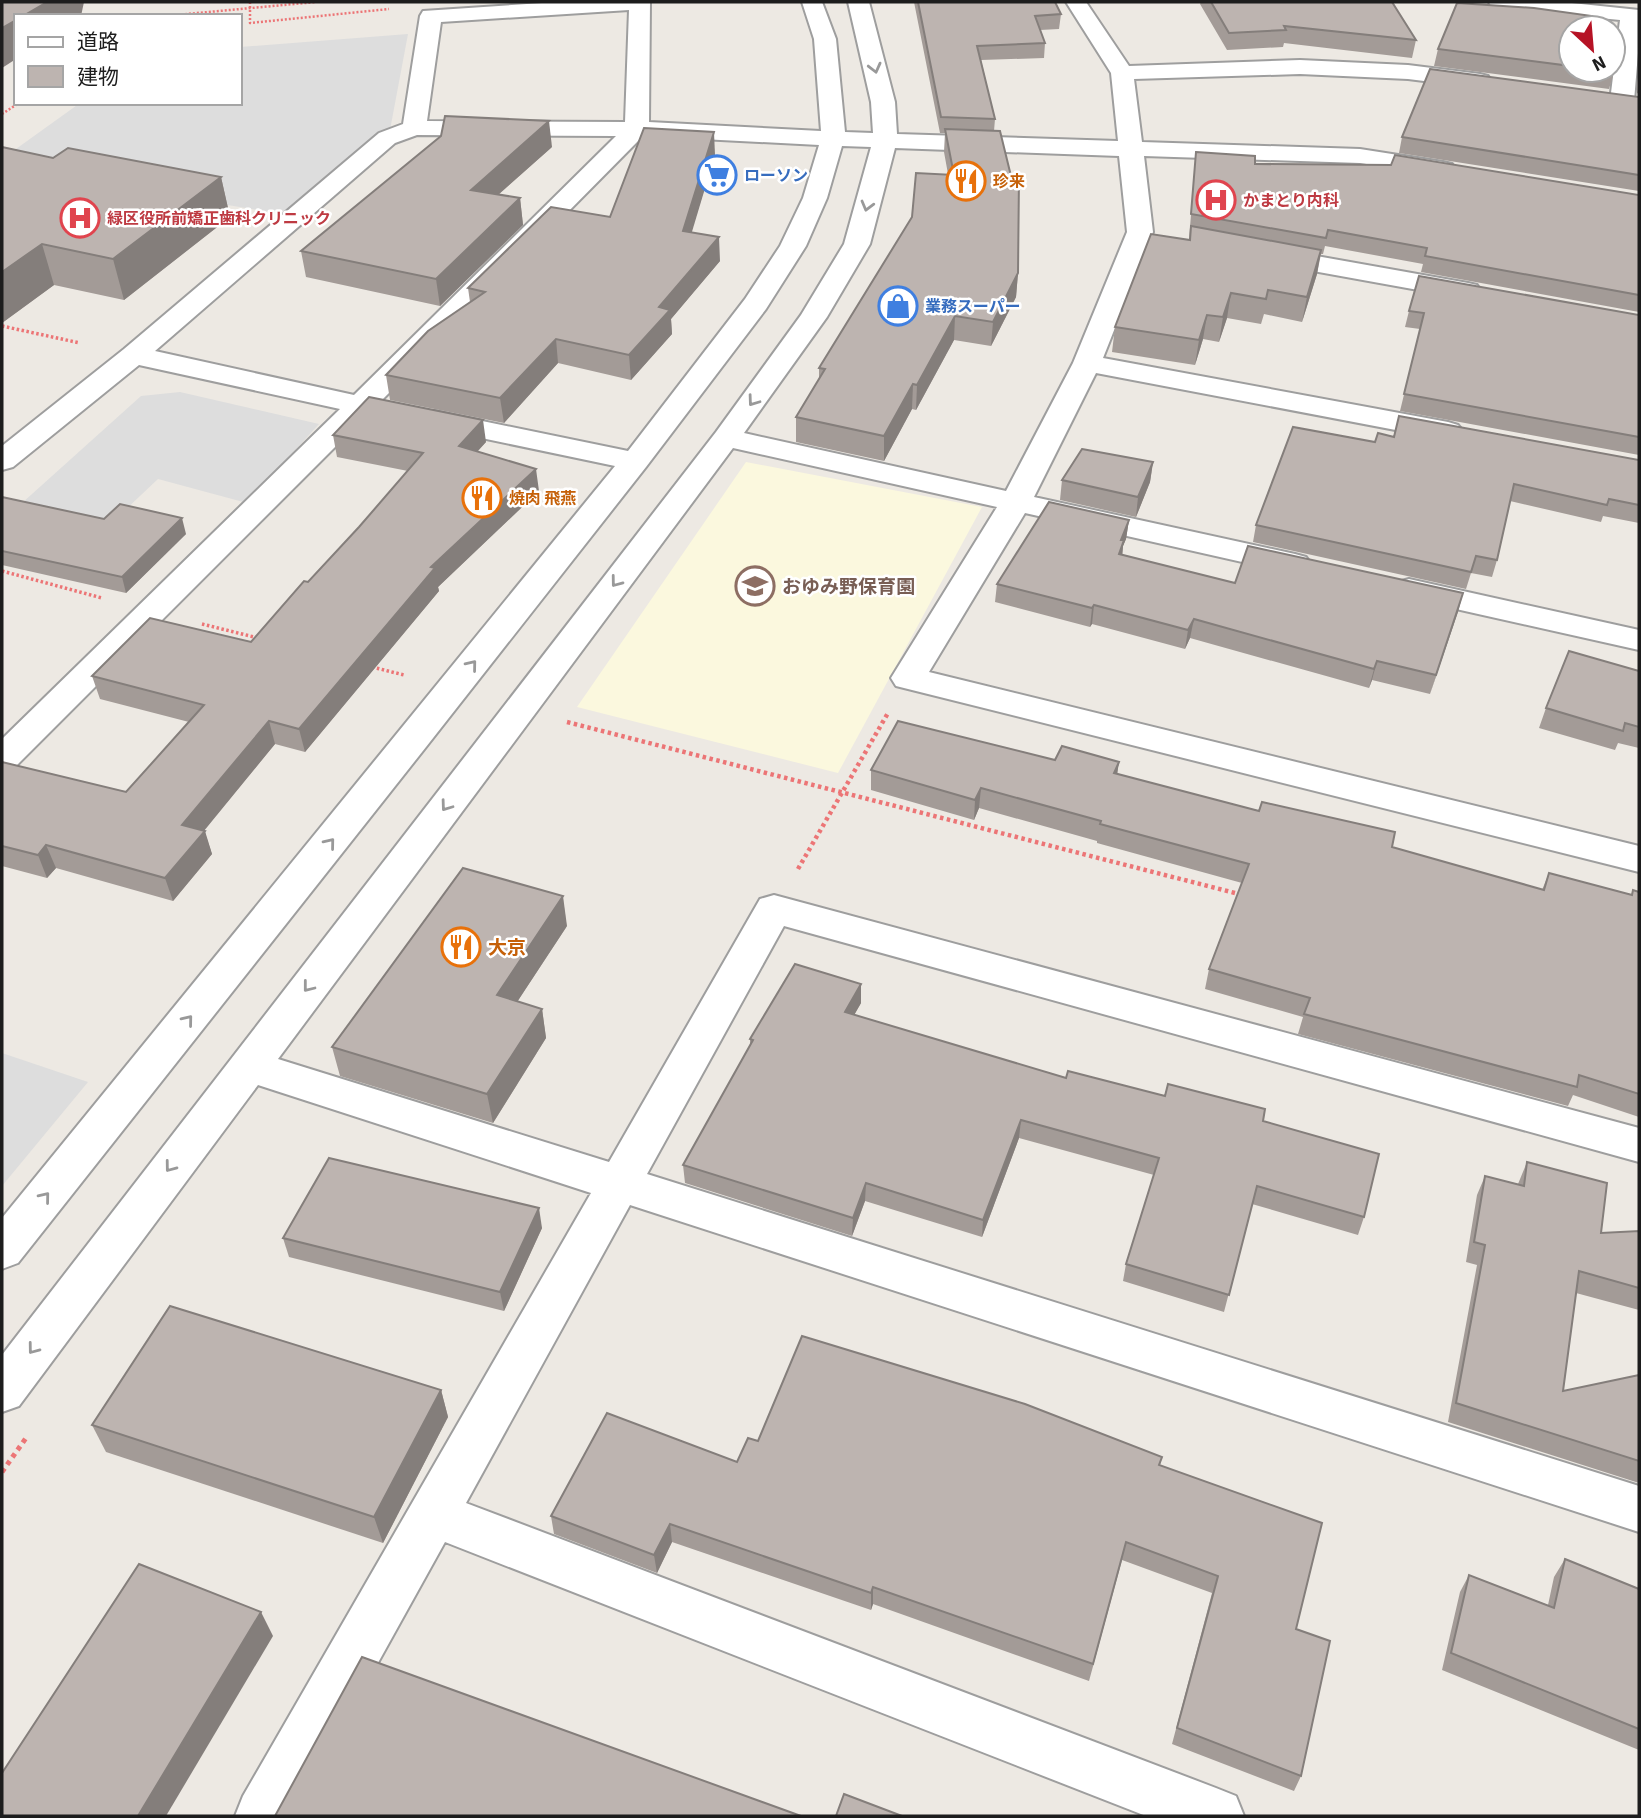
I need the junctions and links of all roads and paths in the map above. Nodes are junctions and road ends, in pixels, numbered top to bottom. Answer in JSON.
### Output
{"nodes":[{"id":1,"x":250,"y":2,"type":"edge"},
{"id":2,"x":316,"y":2,"type":"edge"},
{"id":3,"x":812,"y":2,"type":"edge"},
{"id":4,"x":858,"y":2,"type":"edge"},
{"id":5,"x":1076,"y":2,"type":"edge"},
{"id":6,"x":1499,"y":2,"type":"edge"},
{"id":7,"x":250,"y":8,"type":"junction"},
{"id":8,"x":186,"y":14,"type":"edge"},
{"id":9,"x":431,"y":16,"type":"junction"},
{"id":10,"x":1122,"y":73,"type":"junction"},
{"id":11,"x":1502,"y":84,"type":"edge"},
{"id":12,"x":1595,"y":97,"type":"edge"},
{"id":13,"x":1631,"y":102,"type":"edge"},
{"id":14,"x":414,"y":128,"type":"junction"},
{"id":15,"x":637,"y":129,"type":"junction"},
{"id":16,"x":833,"y":137,"type":"junction"},
{"id":17,"x":885,"y":141,"type":"junction"},
{"id":18,"x":1132,"y":149,"type":"junction"},
{"id":19,"x":1466,"y":173,"type":"edge"},
{"id":20,"x":1248,"y":251,"type":"edge"},
{"id":21,"x":1491,"y":295,"type":"edge"},
{"id":22,"x":2,"y":326,"type":"edge"},
{"id":23,"x":134,"y":355,"type":"junction"},
{"id":24,"x":1087,"y":363,"type":"junction"},
{"id":25,"x":360,"y":405,"type":"junction"},
{"id":26,"x":1478,"y":437,"type":"edge"},
{"id":27,"x":726,"y":438,"type":"junction"},
{"id":28,"x":2,"y":461,"type":"edge"},
{"id":29,"x":635,"y":461,"type":"junction"},
{"id":30,"x":1016,"y":502,"type":"junction"},
{"id":31,"x":2,"y":571,"type":"edge"},
{"id":32,"x":1328,"y":571,"type":"edge"},
{"id":33,"x":1382,"y":583,"type":"edge"},
{"id":34,"x":154,"y":611,"type":"junction"},
{"id":35,"x":1639,"y":640,"type":"edge"},
{"id":36,"x":271,"y":641,"type":"edge"},
{"id":37,"x":362,"y":664,"type":"edge"},
{"id":38,"x":908,"y":678,"type":"junction"},
{"id":39,"x":453,"y":688,"type":"junction"},
{"id":40,"x":518,"y":710,"type":"junction"},
{"id":41,"x":2,"y":759,"type":"edge"},
{"id":42,"x":844,"y":791,"type":"junction"},
{"id":43,"x":1639,"y":859,"type":"edge"},
{"id":44,"x":1248,"y":897,"type":"edge"},
{"id":45,"x":774,"y":909,"type":"junction"},
{"id":46,"x":247,"y":1065,"type":"junction"},
{"id":47,"x":1639,"y":1145,"type":"edge"},
{"id":48,"x":620,"y":1184,"type":"junction"},
{"id":49,"x":2,"y":1250,"type":"edge"},
{"id":50,"x":2,"y":1391,"type":"edge"},
{"id":51,"x":1639,"y":1509,"type":"edge"},
{"id":52,"x":433,"y":1514,"type":"junction"},
{"id":53,"x":263,"y":1816,"type":"edge"},
{"id":54,"x":1216,"y":1816,"type":"edge"}],
"edges":[{"from":1,"to":7,"type":"path"},
{"from":2,"to":7,"type":"path"},
{"from":3,"to":16,"type":"street"},
{"from":4,"to":17,"type":"street","one_way":true},
{"from":5,"to":10,"type":"street"},
{"from":6,"to":13,"type":"street"},
{"from":7,"to":8,"type":"path"},
{"from":7,"to":9,"type":"path"},
{"from":9,"to":14,"type":"street"},
{"from":9,"to":15,"type":"street"},
{"from":10,"to":11,"type":"street"},
{"from":10,"to":18,"type":"street"},
{"from":12,"to":13,"type":"street"},
{"from":14,"to":15,"type":"street"},
{"from":14,"to":23,"type":"street"},
{"from":15,"to":16,"type":"street"},
{"from":15,"to":25,"type":"street"},
{"from":16,"to":17,"type":"street"},
{"from":16,"to":29,"type":"street"},
{"from":17,"to":18,"type":"street"},
{"from":17,"to":27,"type":"street","one_way":true},
{"from":18,"to":19,"type":"street"},
{"from":18,"to":24,"type":"street"},
{"from":20,"to":21,"type":"street"},
{"from":22,"to":23,"type":"path"},
{"from":23,"to":25,"type":"street"},
{"from":23,"to":28,"type":"street"},
{"from":24,"to":26,"type":"street"},
{"from":24,"to":30,"type":"street"},
{"from":25,"to":29,"type":"street"},
{"from":25,"to":34,"type":"street"},
{"from":27,"to":30,"type":"street"},
{"from":27,"to":40,"type":"street","one_way":true},
{"from":39,"to":29,"type":"street","one_way":true},
{"from":30,"to":32,"type":"street"},
{"from":30,"to":38,"type":"street"},
{"from":31,"to":34,"type":"path"},
{"from":33,"to":35,"type":"street"},
{"from":34,"to":36,"type":"path"},
{"from":34,"to":41,"type":"street"},
{"from":37,"to":39,"type":"path"},
{"from":38,"to":42,"type":"path"},
{"from":38,"to":43,"type":"street"},
{"from":49,"to":39,"type":"street","one_way":true},
{"from":40,"to":42,"type":"path"},
{"from":40,"to":46,"type":"street","one_way":true},
{"from":42,"to":44,"type":"path"},
{"from":42,"to":45,"type":"path"},
{"from":45,"to":47,"type":"street"},
{"from":45,"to":48,"type":"street"},
{"from":46,"to":48,"type":"street"},
{"from":46,"to":50,"type":"street","one_way":true},
{"from":48,"to":51,"type":"street"},
{"from":48,"to":52,"type":"street"},
{"from":52,"to":53,"type":"street"},
{"from":52,"to":54,"type":"street"}]}
